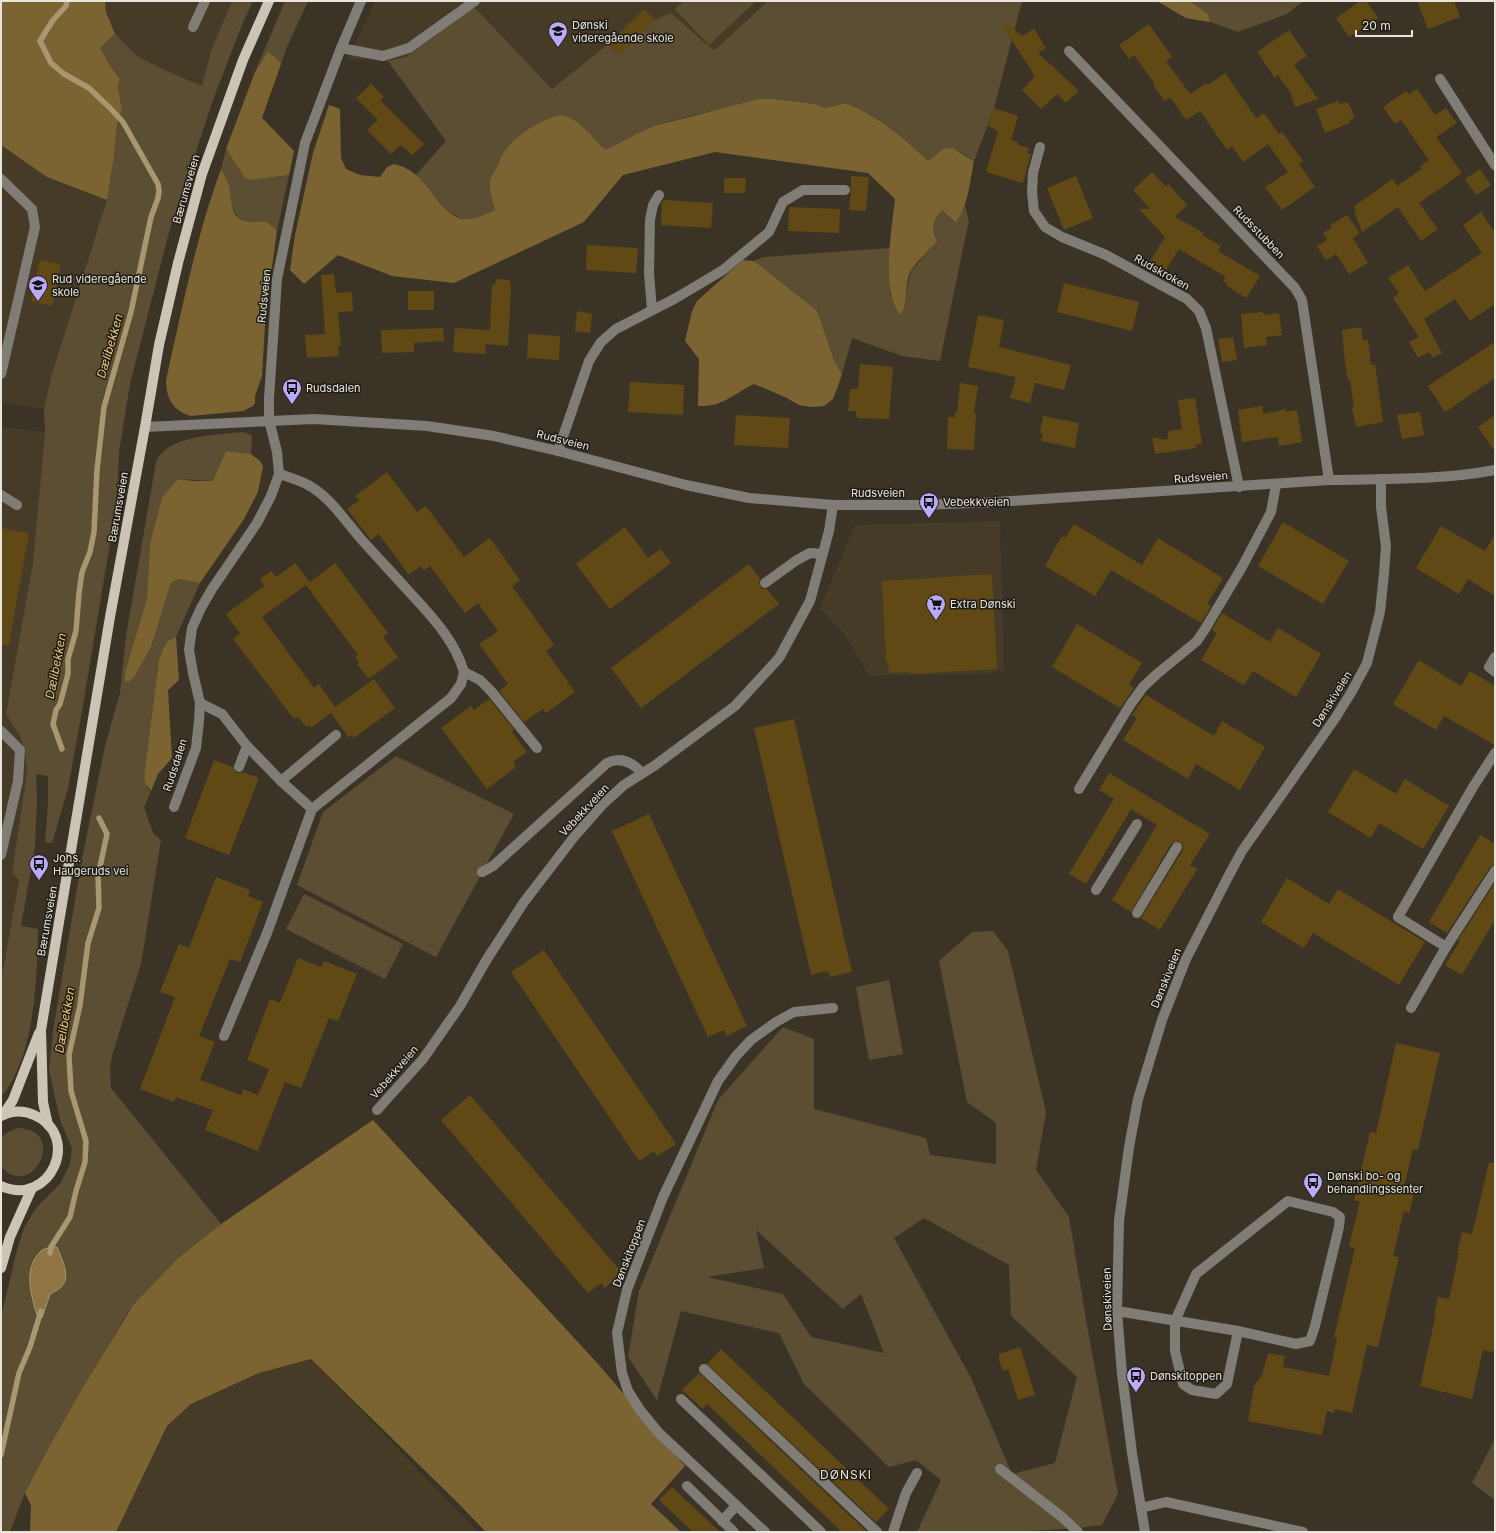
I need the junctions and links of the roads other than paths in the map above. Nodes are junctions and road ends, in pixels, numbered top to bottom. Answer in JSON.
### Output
{"nodes":[{"id":1,"x":205,"y":1,"type":"edge"},
{"id":2,"x":269,"y":1,"type":"edge"},
{"id":3,"x":362,"y":1,"type":"edge"},
{"id":4,"x":475,"y":1,"type":"edge"},
{"id":5,"x":194,"y":27,"type":"dead end"},
{"id":6,"x":341,"y":48,"type":"junction"},
{"id":7,"x":1069,"y":51,"type":"dead end"},
{"id":8,"x":1440,"y":79,"type":"dead end"},
{"id":9,"x":1040,"y":147,"type":"dead end"},
{"id":10,"x":1495,"y":165,"type":"edge"},
{"id":11,"x":1,"y":179,"type":"edge"},
{"id":12,"x":845,"y":190,"type":"dead end"},
{"id":13,"x":659,"y":195,"type":"dead end"},
{"id":14,"x":652,"y":310,"type":"junction"},
{"id":15,"x":1,"y":374,"type":"edge"},
{"id":16,"x":270,"y":420,"type":"junction"},
{"id":17,"x":146,"y":427,"type":"junction"},
{"id":18,"x":558,"y":451,"type":"junction"},
{"id":19,"x":1495,"y":470,"type":"edge"},
{"id":20,"x":280,"y":474,"type":"junction"},
{"id":21,"x":1381,"y":479,"type":"junction"},
{"id":22,"x":1329,"y":480,"type":"junction"},
{"id":23,"x":1276,"y":485,"type":"junction"},
{"id":24,"x":1239,"y":487,"type":"junction"},
{"id":25,"x":1,"y":495,"type":"edge"},
{"id":26,"x":17,"y":505,"type":"dead end"},
{"id":27,"x":833,"y":505,"type":"junction"},
{"id":28,"x":822,"y":554,"type":"junction"},
{"id":29,"x":765,"y":584,"type":"dead end"},
{"id":30,"x":1495,"y":657,"type":"edge"},
{"id":31,"x":464,"y":672,"type":"junction"},
{"id":32,"x":1495,"y":672,"type":"edge"},
{"id":33,"x":200,"y":703,"type":"junction"},
{"id":34,"x":1,"y":731,"type":"edge"},
{"id":35,"x":336,"y":735,"type":"dead end"},
{"id":36,"x":247,"y":746,"type":"junction"},
{"id":37,"x":537,"y":748,"type":"dead end"},
{"id":38,"x":1495,"y":753,"type":"edge"},
{"id":39,"x":240,"y":767,"type":"dead end"},
{"id":40,"x":642,"y":773,"type":"junction"},
{"id":41,"x":281,"y":781,"type":"junction"},
{"id":42,"x":1079,"y":789,"type":"dead end"},
{"id":43,"x":174,"y":807,"type":"dead end"},
{"id":44,"x":312,"y":809,"type":"junction"},
{"id":45,"x":1137,"y":824,"type":"dead end"},
{"id":46,"x":1177,"y":847,"type":"dead end"},
{"id":47,"x":1,"y":855,"type":"edge"},
{"id":48,"x":482,"y":872,"type":"dead end"},
{"id":49,"x":1495,"y":872,"type":"edge"},
{"id":50,"x":1096,"y":890,"type":"dead end"},
{"id":51,"x":1138,"y":913,"type":"dead end"},
{"id":52,"x":1446,"y":947,"type":"junction"},
{"id":53,"x":833,"y":1008,"type":"dead end"},
{"id":54,"x":1411,"y":1008,"type":"dead end"},
{"id":55,"x":41,"y":1030,"type":"junction"},
{"id":56,"x":224,"y":1036,"type":"dead end"},
{"id":57,"x":377,"y":1110,"type":"dead end"},
{"id":58,"x":2,"y":1116,"type":"edge"},
{"id":59,"x":48,"y":1125,"type":"junction"},
{"id":60,"x":1,"y":1186,"type":"edge"},
{"id":61,"x":32,"y":1188,"type":"junction"},
{"id":62,"x":1,"y":1268,"type":"edge"},
{"id":63,"x":1117,"y":1311,"type":"junction"},
{"id":64,"x":1176,"y":1321,"type":"junction"},
{"id":65,"x":1238,"y":1331,"type":"junction"},
{"id":66,"x":704,"y":1369,"type":"dead end"},
{"id":67,"x":681,"y":1399,"type":"dead end"},
{"id":68,"x":1000,"y":1469,"type":"dead end"},
{"id":69,"x":917,"y":1473,"type":"dead end"},
{"id":70,"x":687,"y":1486,"type":"dead end"},
{"id":71,"x":736,"y":1506,"type":"junction"},
{"id":72,"x":1141,"y":1508,"type":"junction"},
{"id":73,"x":722,"y":1521,"type":"junction"},
{"id":74,"x":734,"y":1532,"type":"edge"},
{"id":75,"x":765,"y":1532,"type":"edge"},
{"id":76,"x":821,"y":1532,"type":"edge"},
{"id":77,"x":877,"y":1532,"type":"edge"},
{"id":78,"x":893,"y":1532,"type":"edge"},
{"id":79,"x":1078,"y":1532,"type":"edge"},
{"id":80,"x":1145,"y":1532,"type":"edge"},
{"id":81,"x":1304,"y":1532,"type":"edge"}],
"edges":[{"from":1,"to":5,"type":"street"},
{"from":2,"to":17,"type":"main road","name":"Bærumsveien"},
{"from":3,"to":6,"type":"street","name":"Rudsveien"},
{"from":4,"to":6,"type":"street"},
{"from":6,"to":16,"type":"street","name":"Rudsveien"},
{"from":7,"to":22,"type":"street","name":"Rudsstubben"},
{"from":8,"to":10,"type":"street"},
{"from":9,"to":24,"type":"street","name":"Rudskroken"},
{"from":11,"to":15,"type":"street"},
{"from":12,"to":14,"type":"street"},
{"from":13,"to":14,"type":"street"},
{"from":14,"to":18,"type":"street"},
{"from":16,"to":17,"type":"street","name":"Rudsveien"},
{"from":16,"to":18,"type":"street","name":"Rudsveien"},
{"from":16,"to":20,"type":"street"},
{"from":17,"to":55,"type":"main road","name":"Bærumsveien"},
{"from":18,"to":27,"type":"street","name":"Rudsveien"},
{"from":19,"to":21,"type":"street","name":"Rudsveien"},
{"from":20,"to":31,"type":"street"},
{"from":20,"to":33,"type":"street","name":"Rudsdalen"},
{"from":21,"to":22,"type":"street","name":"Rudsveien"},
{"from":21,"to":63,"type":"street","name":"Dønskiveien"},
{"from":22,"to":23,"type":"street","name":"Rudsveien"},
{"from":23,"to":24,"type":"street","name":"Rudsveien"},
{"from":23,"to":42,"type":"street"},
{"from":24,"to":27,"type":"street","name":"Rudsveien"},
{"from":25,"to":26,"type":"street"},
{"from":27,"to":28,"type":"street","name":"Vebekkveien"},
{"from":28,"to":29,"type":"street"},
{"from":28,"to":40,"type":"street","name":"Vebekkveien"},
{"from":30,"to":32,"type":"street"},
{"from":31,"to":37,"type":"street"},
{"from":31,"to":44,"type":"street"},
{"from":33,"to":36,"type":"street"},
{"from":33,"to":43,"type":"street","name":"Rudsdalen"},
{"from":34,"to":47,"type":"street"},
{"from":35,"to":41,"type":"street"},
{"from":36,"to":39,"type":"street"},
{"from":36,"to":41,"type":"street"},
{"from":38,"to":52,"type":"street"},
{"from":40,"to":48,"type":"street"},
{"from":40,"to":57,"type":"street","name":"Vebekkveien"},
{"from":41,"to":44,"type":"street"},
{"from":44,"to":56,"type":"street"},
{"from":45,"to":50,"type":"street"},
{"from":46,"to":51,"type":"street"},
{"from":49,"to":52,"type":"street"},
{"from":52,"to":54,"type":"street"},
{"from":53,"to":71,"type":"street","name":"Dønskitoppen"},
{"from":55,"to":58,"type":"main road","name":"Bærumsveien"},
{"from":55,"to":59,"type":"main road","name":"Bærumsveien"},
{"from":58,"to":59,"type":"main road"},
{"from":59,"to":61,"type":"main road","name":"Bærumsveien"},
{"from":60,"to":61,"type":"main road"},
{"from":61,"to":62,"type":"main road"},
{"from":63,"to":64,"type":"street"},
{"from":63,"to":72,"type":"street","name":"Dønskiveien"},
{"from":64,"to":65,"type":"street"},
{"from":64,"to":65,"type":"street"},
{"from":64,"to":65,"type":"street"},
{"from":66,"to":77,"type":"street"},
{"from":67,"to":76,"type":"street"},
{"from":68,"to":79,"type":"street"},
{"from":69,"to":78,"type":"street"},
{"from":70,"to":73,"type":"street"},
{"from":71,"to":73,"type":"street"},
{"from":71,"to":75,"type":"street","name":"Dønskitoppen"},
{"from":72,"to":80,"type":"street","name":"Dønskiveien"},
{"from":72,"to":81,"type":"street"},
{"from":73,"to":74,"type":"street"}]}
